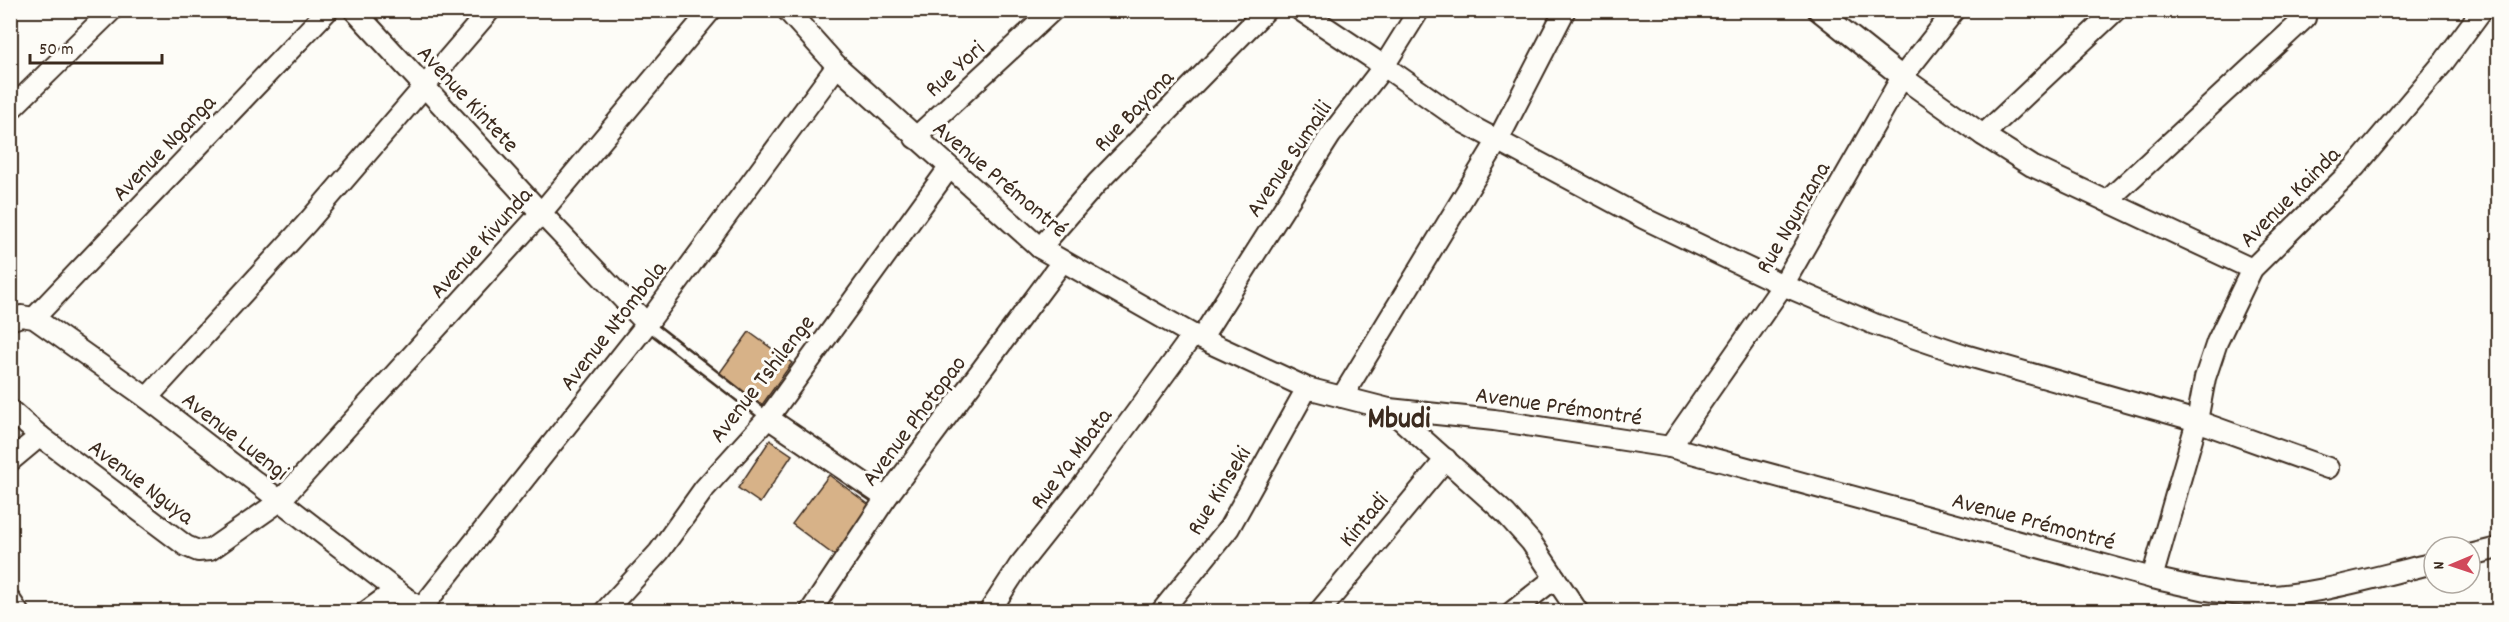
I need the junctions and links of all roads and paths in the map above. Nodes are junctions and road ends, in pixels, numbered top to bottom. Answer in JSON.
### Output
{"nodes":[{"id":1,"x":112,"y":10,"type":"edge"},
{"id":2,"x":328,"y":10,"type":"edge"},
{"id":3,"x":354,"y":10,"type":"edge"},
{"id":4,"x":490,"y":10,"type":"edge"},
{"id":5,"x":711,"y":10,"type":"edge"},
{"id":6,"x":1053,"y":10,"type":"edge"},
{"id":7,"x":1266,"y":10,"type":"edge"},
{"id":8,"x":1300,"y":10,"type":"edge"},
{"id":9,"x":1419,"y":10,"type":"edge"},
{"id":10,"x":1565,"y":10,"type":"edge"},
{"id":11,"x":1818,"y":10,"type":"edge"},
{"id":12,"x":1955,"y":10,"type":"edge"},
{"id":13,"x":2116,"y":10,"type":"edge"},
{"id":14,"x":2482,"y":10,"type":"edge"},
{"id":15,"x":791,"y":12,"type":"edge"},
{"id":16,"x":2305,"y":18,"type":"dead end"},
{"id":17,"x":837,"y":66,"type":"junction"},
{"id":18,"x":1384,"y":66,"type":"junction"},
{"id":19,"x":1902,"y":77,"type":"junction"},
{"id":20,"x":424,"y":88,"type":"junction"},
{"id":21,"x":10,"y":110,"type":"edge"},
{"id":22,"x":1983,"y":135,"type":"junction"},
{"id":23,"x":915,"y":138,"type":"junction"},
{"id":24,"x":1498,"y":140,"type":"junction"},
{"id":25,"x":949,"y":168,"type":"junction"},
{"id":26,"x":2107,"y":201,"type":"junction"},
{"id":27,"x":541,"y":213,"type":"junction"},
{"id":28,"x":1040,"y":248,"type":"junction"},
{"id":29,"x":1062,"y":262,"type":"junction"},
{"id":30,"x":2252,"y":269,"type":"junction"},
{"id":31,"x":1783,"y":285,"type":"junction"},
{"id":32,"x":34,"y":318,"type":"junction"},
{"id":33,"x":10,"y":321,"type":"edge"},
{"id":34,"x":647,"y":324,"type":"junction"},
{"id":35,"x":1198,"y":336,"type":"junction"},
{"id":36,"x":1307,"y":388,"type":"junction"},
{"id":37,"x":1342,"y":397,"type":"junction"},
{"id":38,"x":147,"y":398,"type":"junction"},
{"id":39,"x":1389,"y":409,"type":"junction"},
{"id":40,"x":10,"y":410,"type":"edge"},
{"id":41,"x":768,"y":418,"type":"junction"},
{"id":42,"x":2197,"y":421,"type":"junction"},
{"id":43,"x":40,"y":436,"type":"junction"},
{"id":44,"x":1670,"y":447,"type":"junction"},
{"id":45,"x":1446,"y":459,"type":"junction"},
{"id":46,"x":10,"y":461,"type":"edge"},
{"id":47,"x":2328,"y":468,"type":"dead end"},
{"id":48,"x":886,"y":498,"type":"junction"},
{"id":49,"x":280,"y":501,"type":"junction"},
{"id":50,"x":2499,"y":548,"type":"edge"},
{"id":51,"x":2482,"y":552,"type":"edge"},
{"id":52,"x":2422,"y":566,"type":"edge"},
{"id":53,"x":1555,"y":578,"type":"junction"},
{"id":54,"x":2152,"y":578,"type":"junction"},
{"id":55,"x":396,"y":590,"type":"junction"},
{"id":56,"x":10,"y":600,"type":"edge"},
{"id":57,"x":422,"y":610,"type":"edge"},
{"id":58,"x":18,"y":612,"type":"edge"},
{"id":59,"x":366,"y":612,"type":"edge"},
{"id":60,"x":603,"y":612,"type":"edge"},
{"id":61,"x":810,"y":612,"type":"edge"},
{"id":62,"x":989,"y":612,"type":"edge"},
{"id":63,"x":1161,"y":612,"type":"edge"},
{"id":64,"x":1319,"y":612,"type":"edge"},
{"id":65,"x":1512,"y":612,"type":"edge"},
{"id":66,"x":1578,"y":612,"type":"edge"}],
"edges":[{"from":1,"to":21,"type":"street"},
{"from":2,"to":32,"type":"street","name":"Avenue Nganga"},
{"from":3,"to":20,"type":"street","name":"Avenue Kintete"},
{"from":4,"to":20,"type":"street"},
{"from":5,"to":27,"type":"street","name":"Avenue Kivunda"},
{"from":6,"to":23,"type":"street","name":"Rue Yori"},
{"from":7,"to":28,"type":"street","name":"Rue Bayona"},
{"from":8,"to":18,"type":"street"},
{"from":9,"to":18,"type":"street","name":"Avenue Sumaili"},
{"from":10,"to":24,"type":"street"},
{"from":11,"to":19,"type":"street"},
{"from":12,"to":19,"type":"street","name":"Rue Ngunzana"},
{"from":13,"to":22,"type":"street"},
{"from":14,"to":30,"type":"street","name":"Avenue Kainda"},
{"from":15,"to":17,"type":"street","name":"Avenue Prémontré"},
{"from":16,"to":26,"type":"street"},
{"from":17,"to":23,"type":"street","name":"Avenue Prémontré"},
{"from":17,"to":34,"type":"street","name":"Avenue Ntombola"},
{"from":18,"to":24,"type":"street"},
{"from":18,"to":35,"type":"street","name":"Avenue Sumaili"},
{"from":19,"to":22,"type":"street"},
{"from":19,"to":31,"type":"street","name":"Rue Ngunzana"},
{"from":20,"to":27,"type":"street","name":"Avenue Kintete"},
{"from":20,"to":38,"type":"street"},
{"from":22,"to":26,"type":"street"},
{"from":23,"to":25,"type":"street","name":"Avenue Prémontré"},
{"from":24,"to":31,"type":"street"},
{"from":24,"to":37,"type":"street"},
{"from":25,"to":28,"type":"street","name":"Avenue Prémontré"},
{"from":25,"to":41,"type":"street","name":"Avenue Tshilenge"},
{"from":26,"to":30,"type":"street"},
{"from":27,"to":34,"type":"street","name":"Avenue Kintete"},
{"from":27,"to":49,"type":"street","name":"Avenue Kivunda"},
{"from":28,"to":29,"type":"street","name":"Avenue Prémontré"},
{"from":29,"to":35,"type":"street","name":"Avenue Prémontré"},
{"from":29,"to":48,"type":"street","name":"Avenue Photopao"},
{"from":30,"to":42,"type":"street","name":"Avenue Kainda"},
{"from":31,"to":42,"type":"street"},
{"from":31,"to":44,"type":"street","name":"Rue Ngunzana"},
{"from":32,"to":33,"type":"street"},
{"from":32,"to":38,"type":"street","name":"Avenue Luengi"},
{"from":34,"to":41,"type":"lane"},
{"from":34,"to":57,"type":"street","name":"Avenue Ntombola"},
{"from":35,"to":36,"type":"street","name":"Avenue Prémontré"},
{"from":35,"to":62,"type":"street","name":"Rue Ya Mbata"},
{"from":36,"to":37,"type":"street","name":"Avenue Prémontré"},
{"from":36,"to":63,"type":"street","name":"Rue Kinseki"},
{"from":37,"to":39,"type":"street","name":"Avenue Prémontré"},
{"from":38,"to":49,"type":"street","name":"Avenue Luengi"},
{"from":39,"to":44,"type":"street","name":"Avenue Prémontré"},
{"from":39,"to":45,"type":"street"},
{"from":40,"to":43,"type":"street","name":"Avenue Nguya"},
{"from":41,"to":48,"type":"street"},
{"from":41,"to":60,"type":"street","name":"Avenue Tshilenge"},
{"from":42,"to":47,"type":"street"},
{"from":42,"to":54,"type":"street","name":"Avenue Kainda"},
{"from":43,"to":46,"type":"street"},
{"from":43,"to":49,"type":"street","name":"Avenue Nguya"},
{"from":44,"to":54,"type":"street","name":"Avenue Prémontré"},
{"from":45,"to":53,"type":"street"},
{"from":45,"to":64,"type":"street","name":"Kintadi"},
{"from":48,"to":61,"type":"street","name":"Avenue Photopao"},
{"from":49,"to":55,"type":"street","name":"Avenue Luengi"},
{"from":50,"to":51,"type":"street"},
{"from":52,"to":54,"type":"street","name":"Avenue Prémontré"},
{"from":53,"to":65,"type":"street"},
{"from":53,"to":66,"type":"street"},
{"from":55,"to":57,"type":"street","name":"Avenue Luengi"},
{"from":55,"to":59,"type":"street"},
{"from":56,"to":58,"type":"street"}]}
